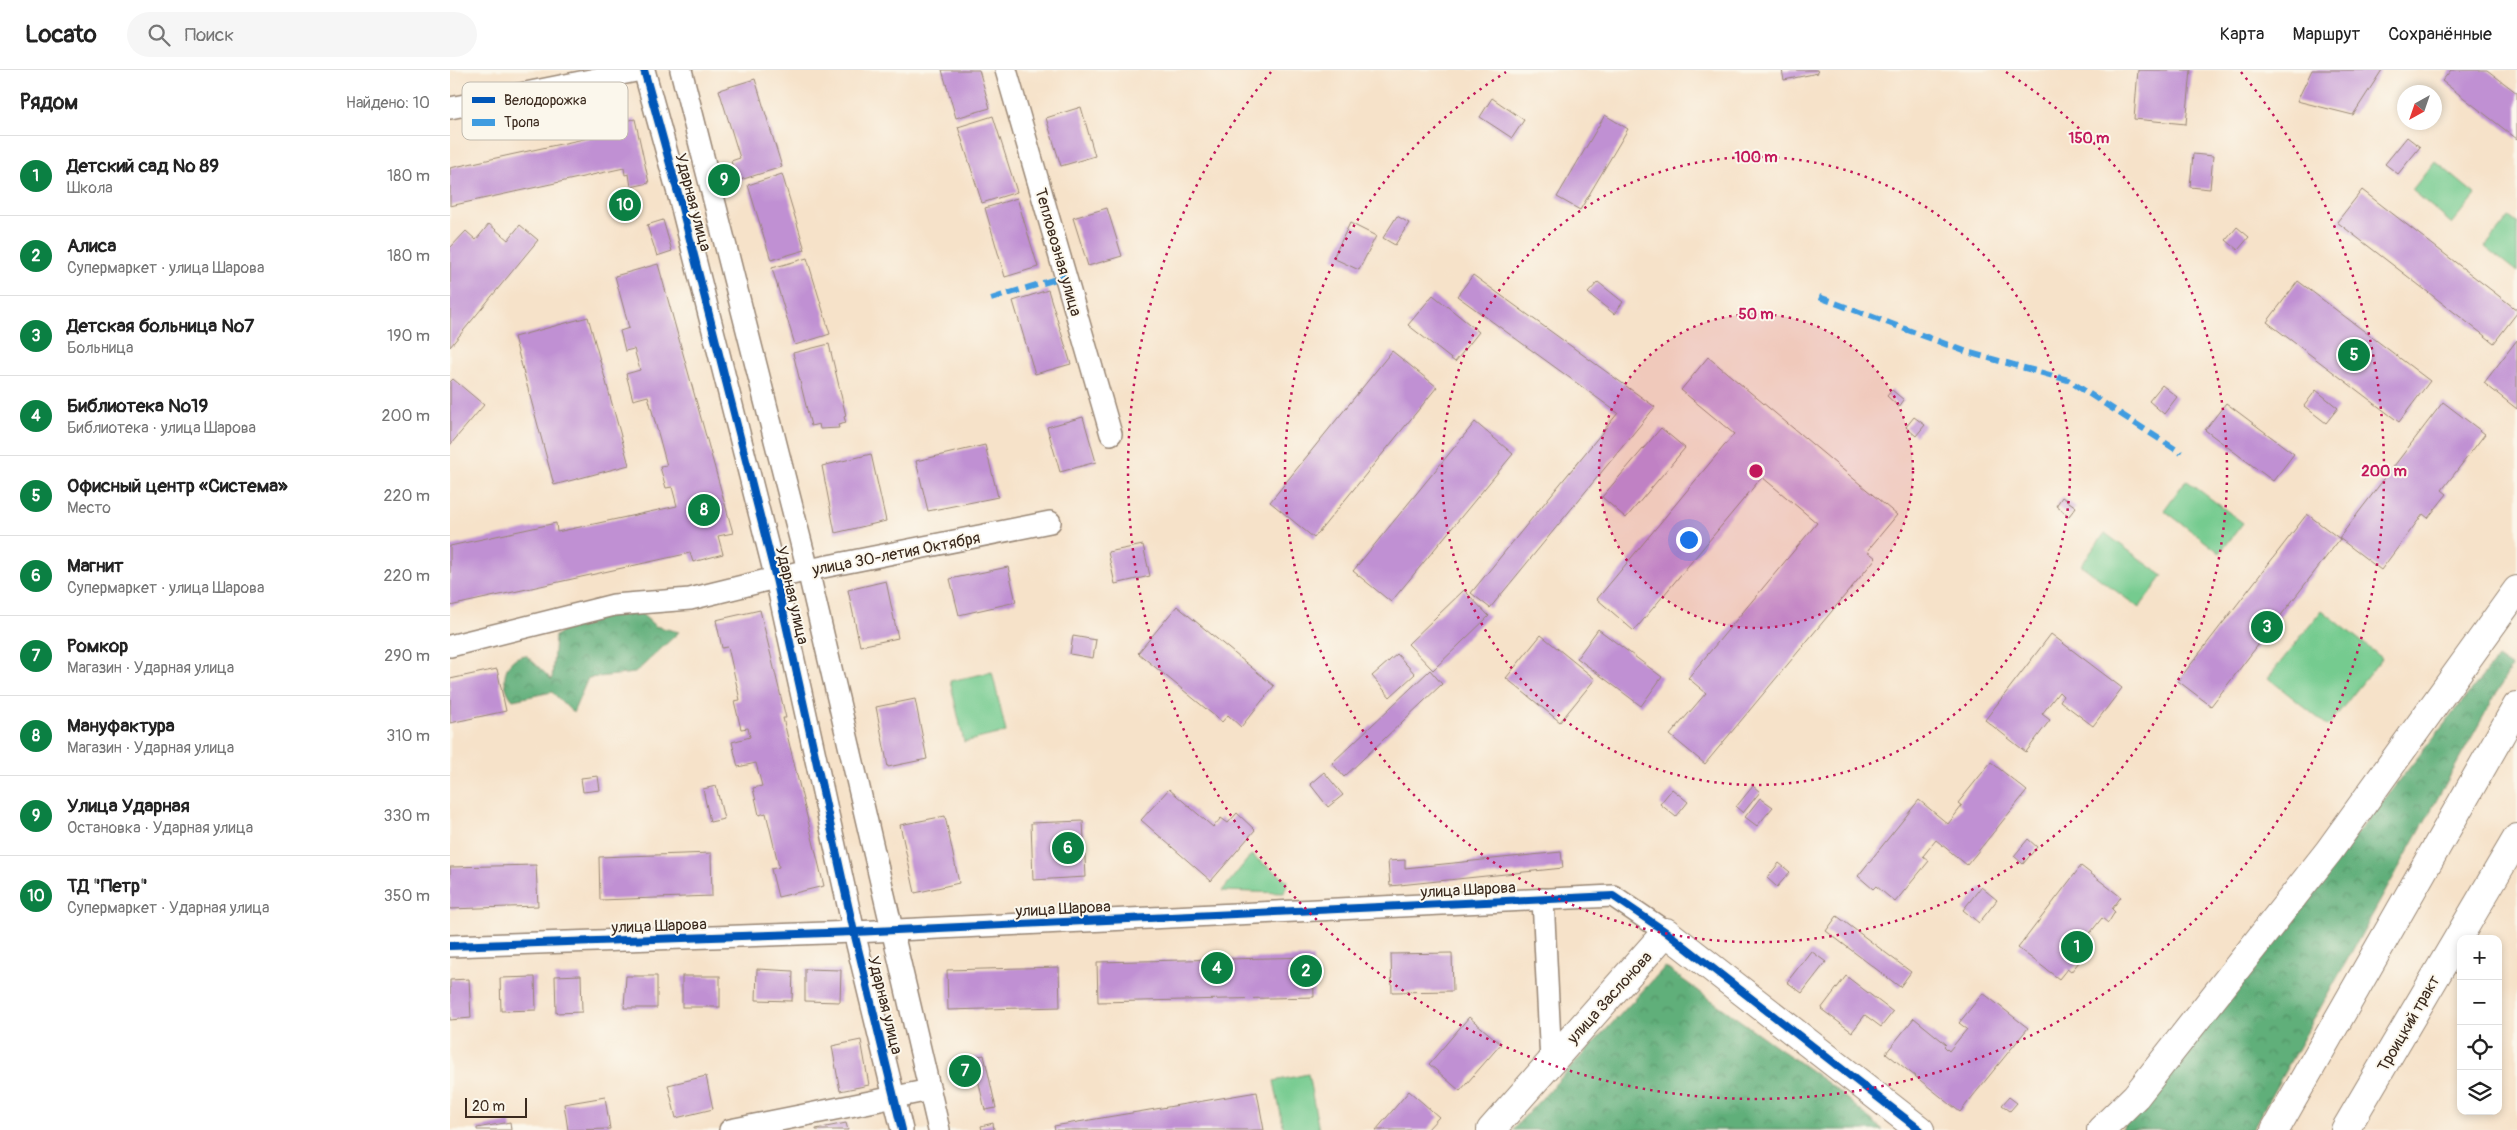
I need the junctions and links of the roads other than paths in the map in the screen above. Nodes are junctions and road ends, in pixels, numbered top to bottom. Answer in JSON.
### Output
{"nodes":[{"id":1,"x":642,"y":70,"type":"edge"},
{"id":2,"x":681,"y":70,"type":"edge"},
{"id":3,"x":1006,"y":70,"type":"edge"},
{"id":4,"x":581,"y":82,"type":"edge"},
{"id":5,"x":1111,"y":434,"type":"dead end"},
{"id":6,"x":1050,"y":522,"type":"dead end"},
{"id":7,"x":808,"y":570,"type":"junction"},
{"id":8,"x":776,"y":579,"type":"junction"},
{"id":9,"x":2515,"y":594,"type":"edge"},
{"id":10,"x":450,"y":646,"type":"edge"},
{"id":11,"x":2517,"y":706,"type":"edge"},
{"id":12,"x":2517,"y":838,"type":"edge"},
{"id":13,"x":1543,"y":899,"type":"junction"},
{"id":14,"x":892,"y":930,"type":"junction"},
{"id":15,"x":854,"y":932,"type":"junction"},
{"id":16,"x":1666,"y":932,"type":"junction"},
{"id":17,"x":450,"y":946,"type":"edge"},
{"id":18,"x":1551,"y":1062,"type":"junction"},
{"id":19,"x":930,"y":1090,"type":"junction"},
{"id":20,"x":895,"y":1097,"type":"junction"},
{"id":21,"x":730,"y":1130,"type":"edge"},
{"id":22,"x":902,"y":1130,"type":"edge"},
{"id":23,"x":939,"y":1130,"type":"edge"},
{"id":24,"x":1491,"y":1130,"type":"edge"},
{"id":25,"x":1920,"y":1130,"type":"edge"},
{"id":26,"x":2101,"y":1130,"type":"edge"},
{"id":27,"x":2275,"y":1130,"type":"edge"},
{"id":28,"x":2345,"y":1130,"type":"edge"}],
"edges":[{"from":1,"to":4,"type":"street"},
{"from":1,"to":8,"type":"street","name":"Ударная улица"},
{"from":2,"to":7,"type":"street","name":"Ударная улица"},
{"from":3,"to":5,"type":"street","name":"Тепловозная улица"},
{"from":6,"to":7,"type":"street","name":"улица 30-летия Октября"},
{"from":7,"to":8,"type":"street","name":"улица 30-летия Октября"},
{"from":7,"to":14,"type":"street","name":"Ударная улица"},
{"from":8,"to":10,"type":"street","name":"улица 30-летия Октября"},
{"from":8,"to":15,"type":"street","name":"Ударная улица"},
{"from":9,"to":26,"type":"street"},
{"from":11,"to":27,"type":"street"},
{"from":12,"to":28,"type":"street","name":"Троицкий тракт"},
{"from":13,"to":14,"type":"street","name":"улица Шарова"},
{"from":13,"to":16,"type":"street","name":"улица Шарова"},
{"from":13,"to":18,"type":"street","name":"улица Заслонова"},
{"from":14,"to":15,"type":"street","name":"улица Шарова"},
{"from":14,"to":19,"type":"street","name":"Ударная улица"},
{"from":15,"to":17,"type":"street","name":"улица Шарова"},
{"from":15,"to":20,"type":"street","name":"Ударная улица"},
{"from":16,"to":18,"type":"street","name":"улица Заслонова"},
{"from":16,"to":25,"type":"street"},
{"from":18,"to":24,"type":"street","name":"улица Заслонова"},
{"from":19,"to":20,"type":"street"},
{"from":19,"to":23,"type":"street","name":"Ударная улица"},
{"from":20,"to":21,"type":"street"},
{"from":20,"to":22,"type":"street","name":"Ударная улица"}]}
